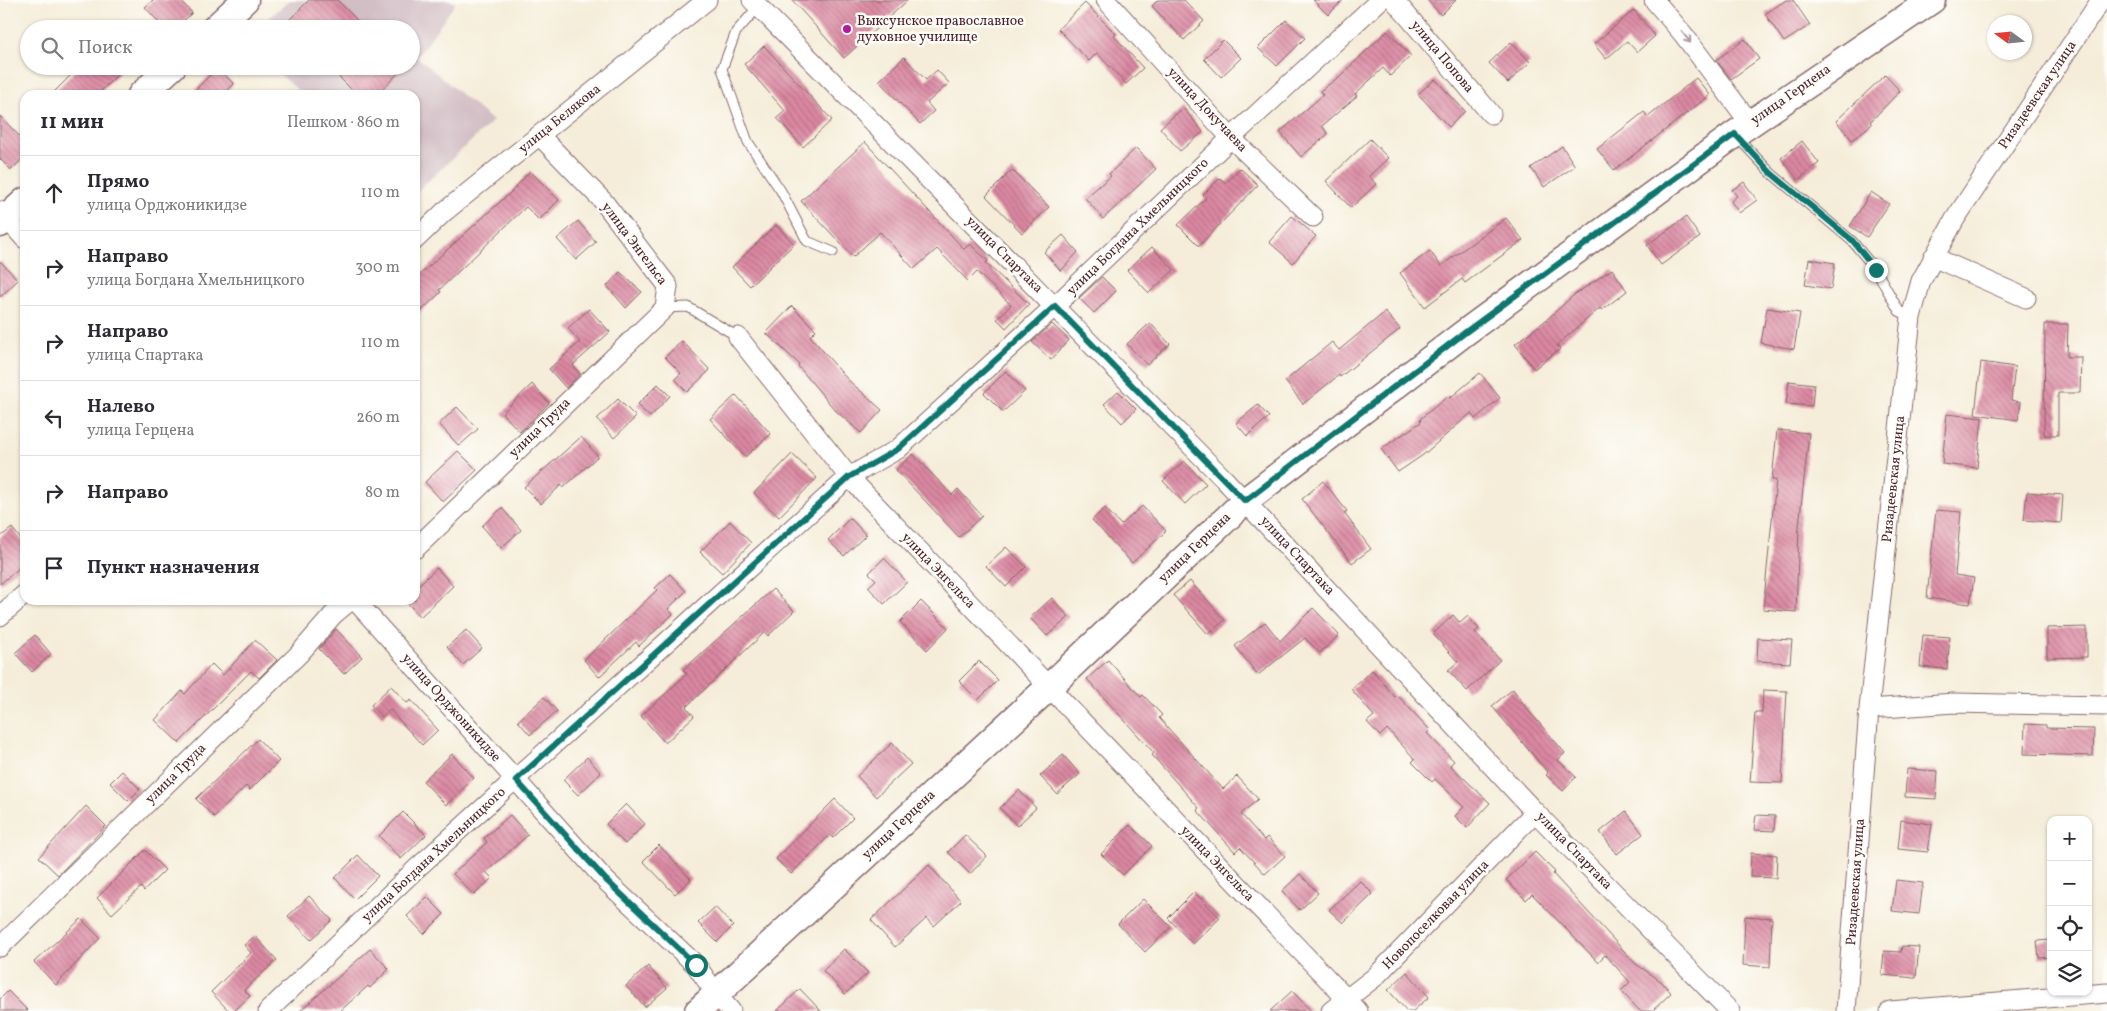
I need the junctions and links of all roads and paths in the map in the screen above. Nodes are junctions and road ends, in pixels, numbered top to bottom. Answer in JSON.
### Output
{"nodes":[{"id":1,"x":246,"y":0,"type":"edge"},
{"id":2,"x":707,"y":0,"type":"edge"},
{"id":3,"x":1106,"y":0,"type":"edge"},
{"id":4,"x":1380,"y":0,"type":"edge"},
{"id":5,"x":1394,"y":0,"type":"edge"},
{"id":6,"x":1654,"y":0,"type":"edge"},
{"id":7,"x":1932,"y":0,"type":"edge"},
{"id":8,"x":2101,"y":0,"type":"edge"},
{"id":9,"x":755,"y":4,"type":"edge"},
{"id":10,"x":224,"y":20,"type":"edge"},
{"id":11,"x":163,"y":75,"type":"edge"},
{"id":12,"x":147,"y":90,"type":"edge"},
{"id":13,"x":1491,"y":114,"type":"dead end"},
{"id":14,"x":1742,"y":128,"type":"junction"},
{"id":15,"x":540,"y":136,"type":"junction"},
{"id":16,"x":1231,"y":138,"type":"junction"},
{"id":17,"x":8,"y":214,"type":"edge"},
{"id":18,"x":1313,"y":217,"type":"dead end"},
{"id":19,"x":20,"y":232,"type":"edge"},
{"id":20,"x":420,"y":235,"type":"edge"},
{"id":21,"x":833,"y":252,"type":"dead end"},
{"id":22,"x":1932,"y":257,"type":"junction"},
{"id":23,"x":2026,"y":298,"type":"dead end"},
{"id":24,"x":1055,"y":306,"type":"junction"},
{"id":25,"x":665,"y":308,"type":"junction"},
{"id":26,"x":1911,"y":316,"type":"junction"},
{"id":27,"x":738,"y":337,"type":"joint"},
{"id":28,"x":849,"y":477,"type":"junction"},
{"id":29,"x":1245,"y":501,"type":"junction"},
{"id":30,"x":420,"y":544,"type":"edge"},
{"id":31,"x":20,"y":598,"type":"edge"},
{"id":32,"x":346,"y":605,"type":"edge"},
{"id":33,"x":358,"y":605,"type":"edge"},
{"id":34,"x":0,"y":616,"type":"edge"},
{"id":35,"x":1049,"y":687,"type":"junction"},
{"id":36,"x":2107,"y":706,"type":"edge"},
{"id":37,"x":1870,"y":710,"type":"junction"},
{"id":38,"x":516,"y":780,"type":"junction"},
{"id":39,"x":1535,"y":812,"type":"junction"},
{"id":40,"x":0,"y":947,"type":"edge"},
{"id":41,"x":2107,"y":992,"type":"edge"},
{"id":42,"x":1352,"y":1005,"type":"edge"},
{"id":43,"x":715,"y":1006,"type":"edge"},
{"id":44,"x":268,"y":1011,"type":"edge"},
{"id":45,"x":1331,"y":1011,"type":"edge"},
{"id":46,"x":1730,"y":1011,"type":"edge"},
{"id":47,"x":1846,"y":1011,"type":"edge"},
{"id":48,"x":1890,"y":1011,"type":"edge"}],
"edges":[{"from":1,"to":10,"type":"street"},
{"from":2,"to":15,"type":"street","name":"улица Белякова"},
{"from":3,"to":16,"type":"street","name":"улица Докучаева"},
{"from":4,"to":16,"type":"street","name":"улица Богдана Хмельницкого"},
{"from":5,"to":13,"type":"street","name":"улица Попова"},
{"from":6,"to":14,"type":"street","one_way":true},
{"from":7,"to":14,"type":"street","name":"улица Герцена"},
{"from":8,"to":22,"type":"street","name":"Ризадеевская улица"},
{"from":9,"to":21,"type":"lane"},
{"from":9,"to":24,"type":"street","name":"улица Спартака"},
{"from":11,"to":12,"type":"street"},
{"from":14,"to":26,"type":"lane"},
{"from":14,"to":29,"type":"street","name":"улица Герцена"},
{"from":15,"to":20,"type":"street","name":"улица Белякова"},
{"from":15,"to":25,"type":"street","name":"улица Энгельса"},
{"from":16,"to":18,"type":"street","name":"улица Докучаева"},
{"from":16,"to":24,"type":"street","name":"улица Богдана Хмельницкого"},
{"from":17,"to":19,"type":"street"},
{"from":22,"to":23,"type":"street"},
{"from":22,"to":26,"type":"street","name":"Ризадеевская улица"},
{"from":24,"to":28,"type":"street","name":"улица Богдана Хмельницкого"},
{"from":24,"to":29,"type":"street","name":"улица Спартака"},
{"from":25,"to":27,"type":"lane","name":"улица Энгельса"},
{"from":25,"to":30,"type":"street","name":"улица Труда"},
{"from":26,"to":37,"type":"street","name":"Ризадеевская улица"},
{"from":27,"to":28,"type":"street","name":"улица Энгельса"},
{"from":28,"to":35,"type":"street","name":"улица Энгельса"},
{"from":28,"to":38,"type":"street","name":"улица Богдана Хмельницкого"},
{"from":29,"to":35,"type":"street","name":"улица Герцена"},
{"from":29,"to":39,"type":"street","name":"улица Спартака"},
{"from":31,"to":34,"type":"street"},
{"from":32,"to":40,"type":"street","name":"улица Труда"},
{"from":33,"to":38,"type":"street","name":"улица Орджоникидзе"},
{"from":35,"to":42,"type":"street","name":"улица Энгельса"},
{"from":35,"to":43,"type":"street","name":"улица Герцена"},
{"from":36,"to":37,"type":"street"},
{"from":37,"to":47,"type":"street","name":"Ризадеевская улица"},
{"from":38,"to":43,"type":"street","name":"улица Орджоникидзе"},
{"from":38,"to":44,"type":"street","name":"улица Богдана Хмельницкого"},
{"from":39,"to":42,"type":"street","name":"Новопоселковая улица"},
{"from":39,"to":46,"type":"street","name":"улица Спартака"},
{"from":41,"to":48,"type":"street"},
{"from":42,"to":45,"type":"street","name":"Новопоселковая улица"}]}
